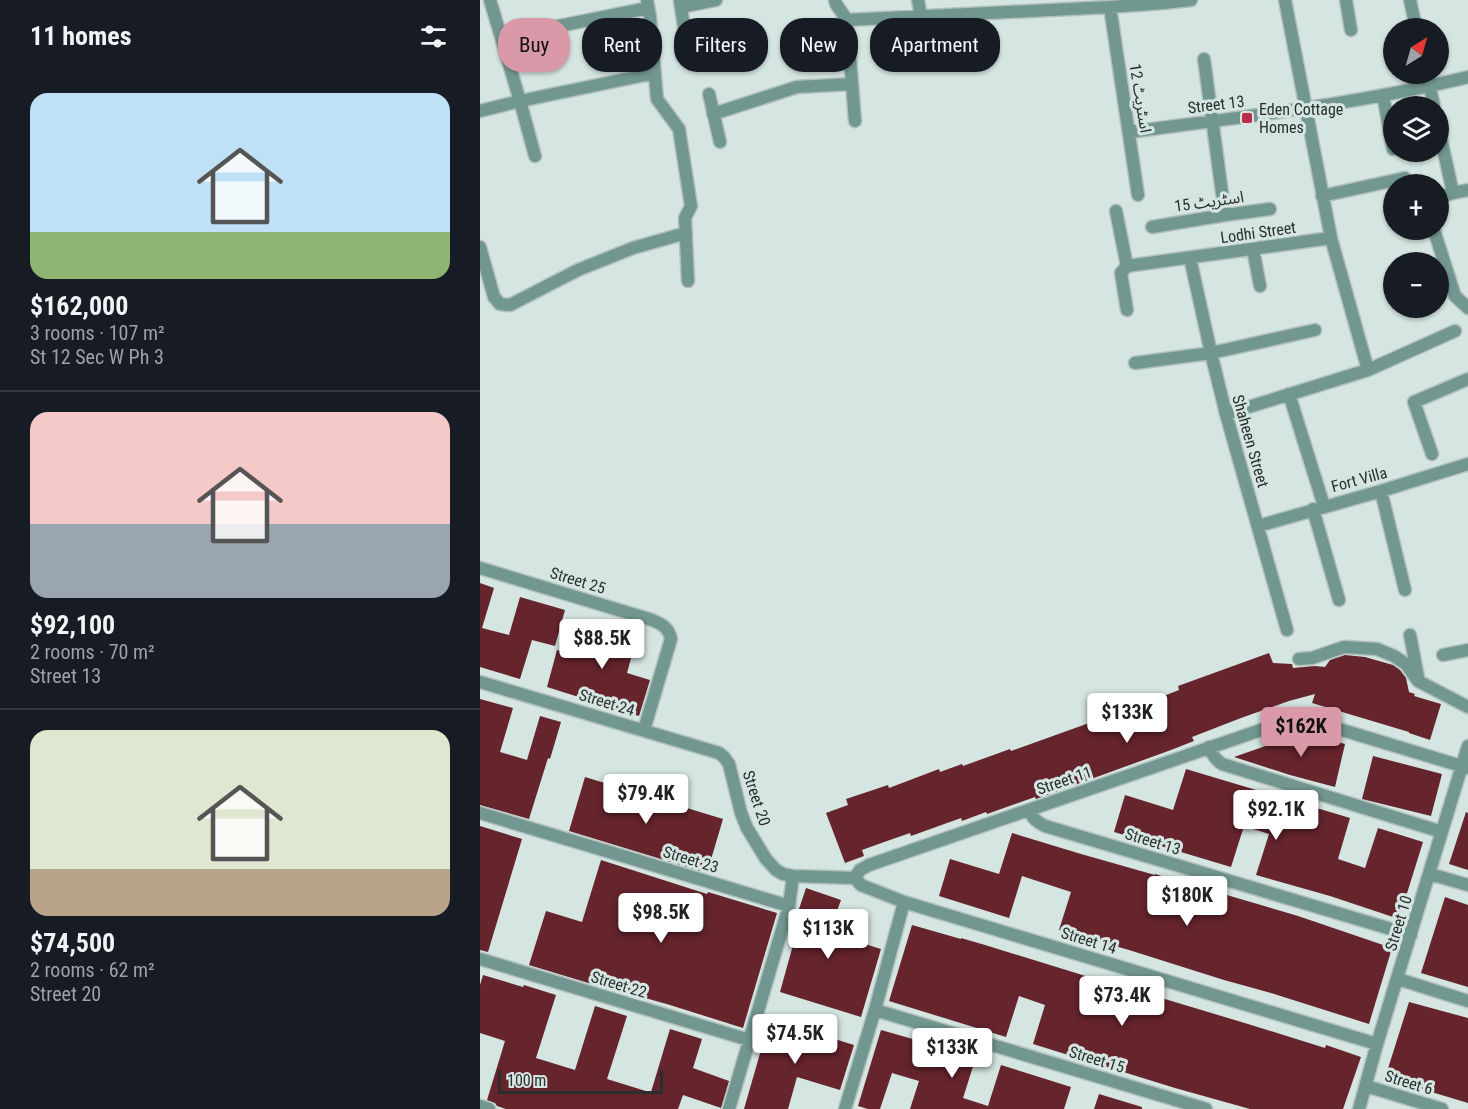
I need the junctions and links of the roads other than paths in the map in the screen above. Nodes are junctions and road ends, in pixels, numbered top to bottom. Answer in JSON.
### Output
{"nodes":[{"id":1,"x":490,"y":0,"type":"edge"},
{"id":2,"x":835,"y":0,"type":"edge"},
{"id":3,"x":918,"y":0,"type":"edge"},
{"id":4,"x":1191,"y":0,"type":"edge"},
{"id":5,"x":1285,"y":0,"type":"edge"},
{"id":6,"x":1346,"y":0,"type":"edge"},
{"id":7,"x":1410,"y":0,"type":"edge"},
{"id":8,"x":708,"y":1,"type":"edge"},
{"id":9,"x":1167,"y":2,"type":"edge"},
{"id":10,"x":648,"y":4,"type":"edge"},
{"id":11,"x":681,"y":4,"type":"edge"},
{"id":12,"x":1081,"y":4,"type":"edge"},
{"id":13,"x":1002,"y":6,"type":"edge"},
{"id":14,"x":1110,"y":7,"type":"junction"},
{"id":15,"x":921,"y":16,"type":"junction"},
{"id":16,"x":846,"y":18,"type":"edge"},
{"id":17,"x":1414,"y":18,"type":"edge"},
{"id":18,"x":858,"y":19,"type":"edge"},
{"id":19,"x":570,"y":23,"type":"edge"},
{"id":20,"x":1351,"y":30,"type":"dead end"},
{"id":21,"x":1204,"y":58,"type":"dead end"},
{"id":22,"x":850,"y":72,"type":"edge"},
{"id":23,"x":655,"y":73,"type":"junction"},
{"id":24,"x":1468,"y":77,"type":"edge"},
{"id":25,"x":851,"y":84,"type":"junction"},
{"id":26,"x":1430,"y":86,"type":"junction"},
{"id":27,"x":709,"y":94,"type":"dead end"},
{"id":28,"x":1383,"y":95,"type":"joint"},
{"id":29,"x":1432,"y":96,"type":"edge"},
{"id":30,"x":520,"y":100,"type":"junction"},
{"id":31,"x":1307,"y":108,"type":"junction"},
{"id":32,"x":480,"y":111,"type":"edge"},
{"id":33,"x":713,"y":114,"type":"junction"},
{"id":34,"x":855,"y":121,"type":"dead end"},
{"id":35,"x":1213,"y":121,"type":"junction"},
{"id":36,"x":1129,"y":132,"type":"junction"},
{"id":37,"x":720,"y":142,"type":"dead end"},
{"id":38,"x":535,"y":156,"type":"dead end"},
{"id":39,"x":1447,"y":162,"type":"edge"},
{"id":40,"x":1383,"y":183,"type":"edge"},
{"id":41,"x":1468,"y":190,"type":"edge"},
{"id":42,"x":1454,"y":193,"type":"junction"},
{"id":43,"x":1138,"y":195,"type":"dead end"},
{"id":44,"x":1449,"y":195,"type":"edge"},
{"id":45,"x":1322,"y":196,"type":"junction"},
{"id":46,"x":1270,"y":209,"type":"dead end"},
{"id":47,"x":1116,"y":211,"type":"dead end"},
{"id":48,"x":1225,"y":215,"type":"junction"},
{"id":49,"x":1152,"y":226,"type":"dead end"},
{"id":50,"x":686,"y":233,"type":"junction"},
{"id":51,"x":1331,"y":238,"type":"junction"},
{"id":52,"x":1437,"y":240,"type":"edge"},
{"id":53,"x":480,"y":248,"type":"edge"},
{"id":54,"x":1253,"y":249,"type":"junction"},
{"id":55,"x":1190,"y":258,"type":"junction"},
{"id":56,"x":1127,"y":266,"type":"junction"},
{"id":57,"x":688,"y":281,"type":"dead end"},
{"id":58,"x":1260,"y":286,"type":"dead end"},
{"id":59,"x":1468,"y":308,"type":"edge"},
{"id":60,"x":1127,"y":310,"type":"dead end"},
{"id":61,"x":1315,"y":330,"type":"dead end"},
{"id":62,"x":1455,"y":331,"type":"dead end"},
{"id":63,"x":1211,"y":353,"type":"junction"},
{"id":64,"x":1136,"y":363,"type":"dead end"},
{"id":65,"x":1368,"y":370,"type":"junction"},
{"id":66,"x":1468,"y":379,"type":"edge"},
{"id":67,"x":1289,"y":394,"type":"junction"},
{"id":68,"x":1226,"y":414,"type":"junction"},
{"id":69,"x":1432,"y":454,"type":"dead end"},
{"id":70,"x":1468,"y":464,"type":"edge"},
{"id":71,"x":1380,"y":491,"type":"junction"},
{"id":72,"x":1319,"y":508,"type":"junction"},
{"id":73,"x":1258,"y":526,"type":"junction"},
{"id":74,"x":480,"y":567,"type":"edge"},
{"id":75,"x":1405,"y":590,"type":"dead end"},
{"id":76,"x":1339,"y":600,"type":"dead end"},
{"id":77,"x":1287,"y":630,"type":"dead end"},
{"id":78,"x":1410,"y":635,"type":"dead end"},
{"id":79,"x":1468,"y":650,"type":"edge"},
{"id":80,"x":1443,"y":655,"type":"dead end"},
{"id":81,"x":1299,"y":659,"type":"dead end"},
{"id":82,"x":1418,"y":681,"type":"junction"},
{"id":83,"x":480,"y":682,"type":"edge"},
{"id":84,"x":1468,"y":707,"type":"edge"},
{"id":85,"x":644,"y":730,"type":"junction"},
{"id":86,"x":1468,"y":746,"type":"edge"},
{"id":87,"x":1209,"y":747,"type":"junction"},
{"id":88,"x":724,"y":757,"type":"joint"},
{"id":89,"x":1465,"y":767,"type":"edge"},
{"id":90,"x":1029,"y":810,"type":"junction"},
{"id":91,"x":480,"y":813,"type":"edge"},
{"id":92,"x":1443,"y":832,"type":"junction"},
{"id":93,"x":1430,"y":874,"type":"junction"},
{"id":94,"x":793,"y":876,"type":"junction"},
{"id":95,"x":855,"y":878,"type":"junction"},
{"id":96,"x":1468,"y":885,"type":"edge"},
{"id":97,"x":904,"y":902,"type":"junction"},
{"id":98,"x":789,"y":906,"type":"junction"},
{"id":99,"x":1411,"y":935,"type":"junction"},
{"id":100,"x":480,"y":959,"type":"edge"},
{"id":101,"x":1398,"y":979,"type":"junction"},
{"id":102,"x":1468,"y":1001,"type":"edge"},
{"id":103,"x":875,"y":1010,"type":"junction"},
{"id":104,"x":749,"y":1040,"type":"junction"},
{"id":105,"x":1377,"y":1044,"type":"junction"},
{"id":106,"x":1366,"y":1086,"type":"junction"},
{"id":107,"x":480,"y":1106,"type":"edge"},
{"id":108,"x":489,"y":1109,"type":"edge"},
{"id":109,"x":729,"y":1109,"type":"edge"},
{"id":110,"x":845,"y":1109,"type":"edge"},
{"id":111,"x":1206,"y":1109,"type":"edge"},
{"id":112,"x":1359,"y":1109,"type":"edge"},
{"id":113,"x":1442,"y":1109,"type":"edge"}],
"edges":[{"from":1,"to":30,"type":"street"},
{"from":2,"to":16,"type":"street"},
{"from":3,"to":15,"type":"street"},
{"from":4,"to":9,"type":"street"},
{"from":5,"to":31,"type":"street"},
{"from":6,"to":20,"type":"street"},
{"from":7,"to":17,"type":"street"},
{"from":8,"to":11,"type":"street"},
{"from":9,"to":14,"type":"street"},
{"from":10,"to":19,"type":"street"},
{"from":10,"to":23,"type":"street"},
{"from":12,"to":13,"type":"street"},
{"from":12,"to":14,"type":"street"},
{"from":13,"to":15,"type":"street"},
{"from":14,"to":36,"type":"street","name":"اسٹریٹ 12"},
{"from":15,"to":18,"type":"street"},
{"from":21,"to":35,"type":"street"},
{"from":22,"to":25,"type":"street"},
{"from":23,"to":30,"type":"street"},
{"from":23,"to":50,"type":"street"},
{"from":24,"to":26,"type":"street","name":"Street 13"},
{"from":25,"to":33,"type":"street"},
{"from":25,"to":34,"type":"street"},
{"from":26,"to":28,"type":"street","name":"Street 13"},
{"from":26,"to":29,"type":"street"},
{"from":27,"to":33,"type":"street"},
{"from":28,"to":31,"type":"street","name":"Street 13"},
{"from":30,"to":32,"type":"street"},
{"from":30,"to":38,"type":"street"},
{"from":31,"to":35,"type":"street","name":"Street 13"},
{"from":31,"to":45,"type":"street"},
{"from":33,"to":37,"type":"street"},
{"from":35,"to":36,"type":"street","name":"Street 13"},
{"from":35,"to":48,"type":"street"},
{"from":36,"to":43,"type":"street","name":"اسٹریٹ 12"},
{"from":39,"to":42,"type":"street"},
{"from":40,"to":45,"type":"street"},
{"from":41,"to":42,"type":"street"},
{"from":42,"to":44,"type":"street"},
{"from":45,"to":51,"type":"street"},
{"from":46,"to":48,"type":"street","name":"اسٹریٹ 15"},
{"from":47,"to":56,"type":"street"},
{"from":48,"to":49,"type":"street","name":"اسٹریٹ 15"},
{"from":50,"to":53,"type":"street"},
{"from":50,"to":57,"type":"street"},
{"from":51,"to":54,"type":"street","name":"Lodhi Street"},
{"from":51,"to":65,"type":"street"},
{"from":52,"to":59,"type":"street"},
{"from":54,"to":55,"type":"street","name":"Lodhi Street"},
{"from":54,"to":58,"type":"street"},
{"from":55,"to":56,"type":"street","name":"Lodhi Street"},
{"from":55,"to":63,"type":"street","name":"Shaheen Street"},
{"from":56,"to":60,"type":"street"},
{"from":61,"to":63,"type":"street"},
{"from":62,"to":65,"type":"street"},
{"from":63,"to":64,"type":"street"},
{"from":63,"to":68,"type":"street","name":"Shaheen Street"},
{"from":65,"to":67,"type":"street"},
{"from":66,"to":69,"type":"street"},
{"from":67,"to":68,"type":"street"},
{"from":67,"to":72,"type":"street"},
{"from":68,"to":73,"type":"street","name":"Shaheen Street"},
{"from":70,"to":71,"type":"street","name":"Fort Villa"},
{"from":71,"to":72,"type":"street","name":"Fort Villa"},
{"from":71,"to":75,"type":"street"},
{"from":72,"to":73,"type":"street","name":"Fort Villa"},
{"from":72,"to":76,"type":"street"},
{"from":73,"to":77,"type":"street","name":"Shaheen Street"},
{"from":74,"to":85,"type":"street","name":"Street 25"},
{"from":78,"to":82,"type":"street"},
{"from":79,"to":80,"type":"street"},
{"from":81,"to":82,"type":"street"},
{"from":82,"to":84,"type":"street"},
{"from":83,"to":85,"type":"street","name":"Street 24"},
{"from":85,"to":88,"type":"street","name":"Street 24"},
{"from":86,"to":89,"type":"street","name":"Street 10"},
{"from":87,"to":89,"type":"street","name":"Street 11"},
{"from":87,"to":90,"type":"street","name":"Street 11"},
{"from":87,"to":92,"type":"street"},
{"from":88,"to":94,"type":"street","name":"Street 20"},
{"from":89,"to":92,"type":"street","name":"Street 10"},
{"from":90,"to":95,"type":"street","name":"Street 11"},
{"from":90,"to":99,"type":"street","name":"Street 13"},
{"from":91,"to":98,"type":"street","name":"Street 23"},
{"from":92,"to":93,"type":"street","name":"Street 10"},
{"from":93,"to":96,"type":"street"},
{"from":93,"to":99,"type":"street","name":"Street 10"},
{"from":94,"to":95,"type":"street","name":"Street 14"},
{"from":94,"to":98,"type":"street"},
{"from":95,"to":97,"type":"street","name":"Street 14"},
{"from":97,"to":103,"type":"street"},
{"from":97,"to":105,"type":"street","name":"Street 14"},
{"from":98,"to":104,"type":"street"},
{"from":99,"to":101,"type":"street","name":"Street 10"},
{"from":100,"to":104,"type":"street","name":"Street 22"},
{"from":101,"to":102,"type":"street"},
{"from":101,"to":105,"type":"street","name":"Street 10"},
{"from":103,"to":110,"type":"street"},
{"from":103,"to":111,"type":"street","name":"Street 15"},
{"from":104,"to":109,"type":"street"},
{"from":105,"to":106,"type":"street","name":"Street 10"},
{"from":106,"to":112,"type":"street","name":"Street 10"},
{"from":106,"to":113,"type":"street","name":"Street 6"},
{"from":107,"to":108,"type":"street"}]}
